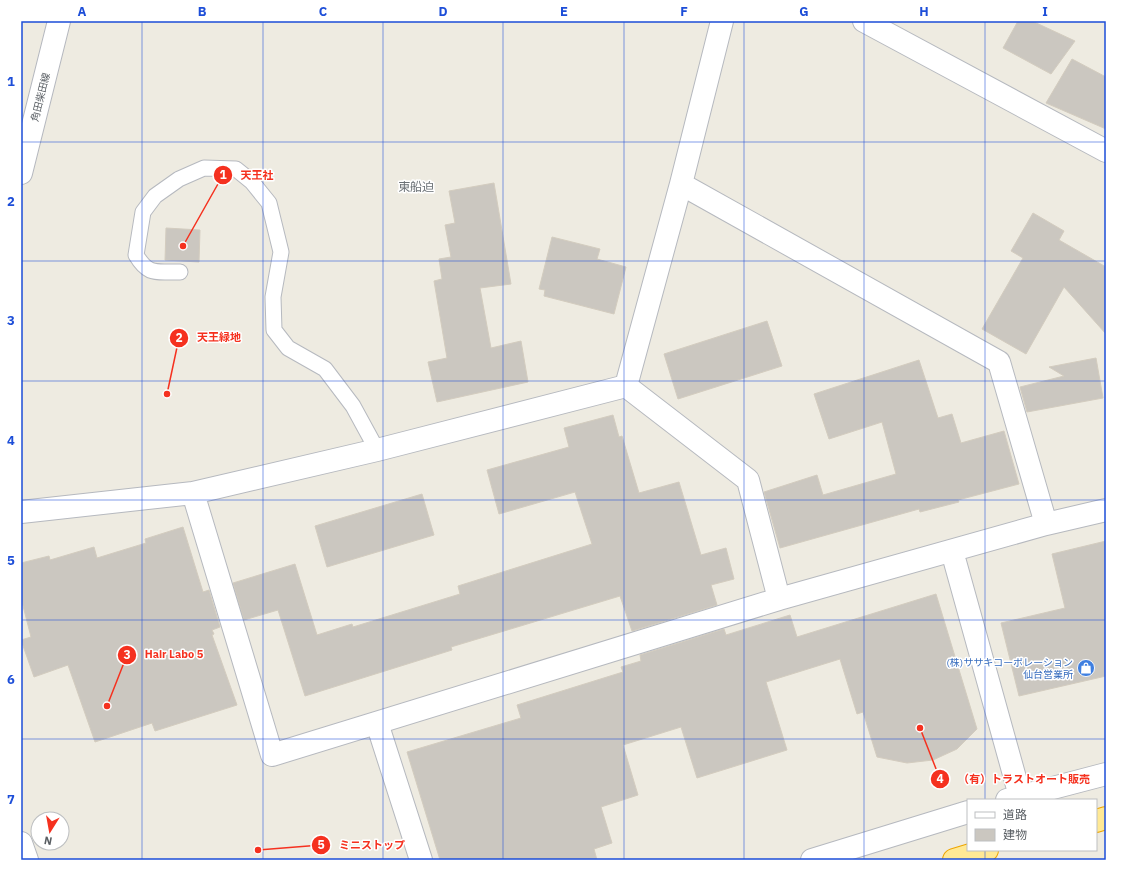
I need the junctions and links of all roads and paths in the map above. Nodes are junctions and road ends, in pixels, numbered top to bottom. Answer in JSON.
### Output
{"nodes":[{"id":1,"x":59,"y":21,"type":"edge"},
{"id":2,"x":722,"y":21,"type":"edge"},
{"id":3,"x":864,"y":21,"type":"edge"},
{"id":4,"x":1106,"y":151,"type":"edge"},
{"id":5,"x":21,"y":173,"type":"edge"},
{"id":6,"x":681,"y":184,"type":"junction"},
{"id":7,"x":180,"y":272,"type":"dead end"},
{"id":8,"x":626,"y":386,"type":"junction"},
{"id":9,"x":377,"y":450,"type":"junction"},
{"id":10,"x":192,"y":493,"type":"junction"},
{"id":11,"x":1106,"y":510,"type":"edge"},
{"id":12,"x":21,"y":512,"type":"edge"},
{"id":13,"x":1046,"y":524,"type":"junction"},
{"id":14,"x":952,"y":551,"type":"junction"},
{"id":15,"x":779,"y":599,"type":"junction"},
{"id":16,"x":377,"y":723,"type":"junction"},
{"id":17,"x":1106,"y":774,"type":"edge"},
{"id":18,"x":1014,"y":798,"type":"edge"},
{"id":19,"x":967,"y":812,"type":"edge"},
{"id":20,"x":21,"y":843,"type":"edge"},
{"id":21,"x":984,"y":851,"type":"edge"},
{"id":22,"x":27,"y":860,"type":"edge"},
{"id":23,"x":421,"y":860,"type":"edge"},
{"id":24,"x":812,"y":860,"type":"edge"},
{"id":25,"x":954,"y":860,"type":"edge"}],
"edges":[{"from":1,"to":5,"type":"street","name":"角田柴田線"},
{"from":2,"to":6,"type":"street"},
{"from":3,"to":4,"type":"street"},
{"from":6,"to":8,"type":"street"},
{"from":6,"to":13,"type":"street"},
{"from":7,"to":9,"type":"lane"},
{"from":8,"to":9,"type":"street"},
{"from":8,"to":15,"type":"street"},
{"from":9,"to":10,"type":"street"},
{"from":10,"to":12,"type":"street"},
{"from":10,"to":16,"type":"street"},
{"from":11,"to":13,"type":"street"},
{"from":13,"to":14,"type":"street"},
{"from":14,"to":15,"type":"street"},
{"from":14,"to":18,"type":"street"},
{"from":15,"to":16,"type":"street"},
{"from":16,"to":23,"type":"street"},
{"from":17,"to":18,"type":"street"},
{"from":19,"to":24,"type":"street"},
{"from":20,"to":22,"type":"street"},
{"from":21,"to":25,"type":"highway"}]}
